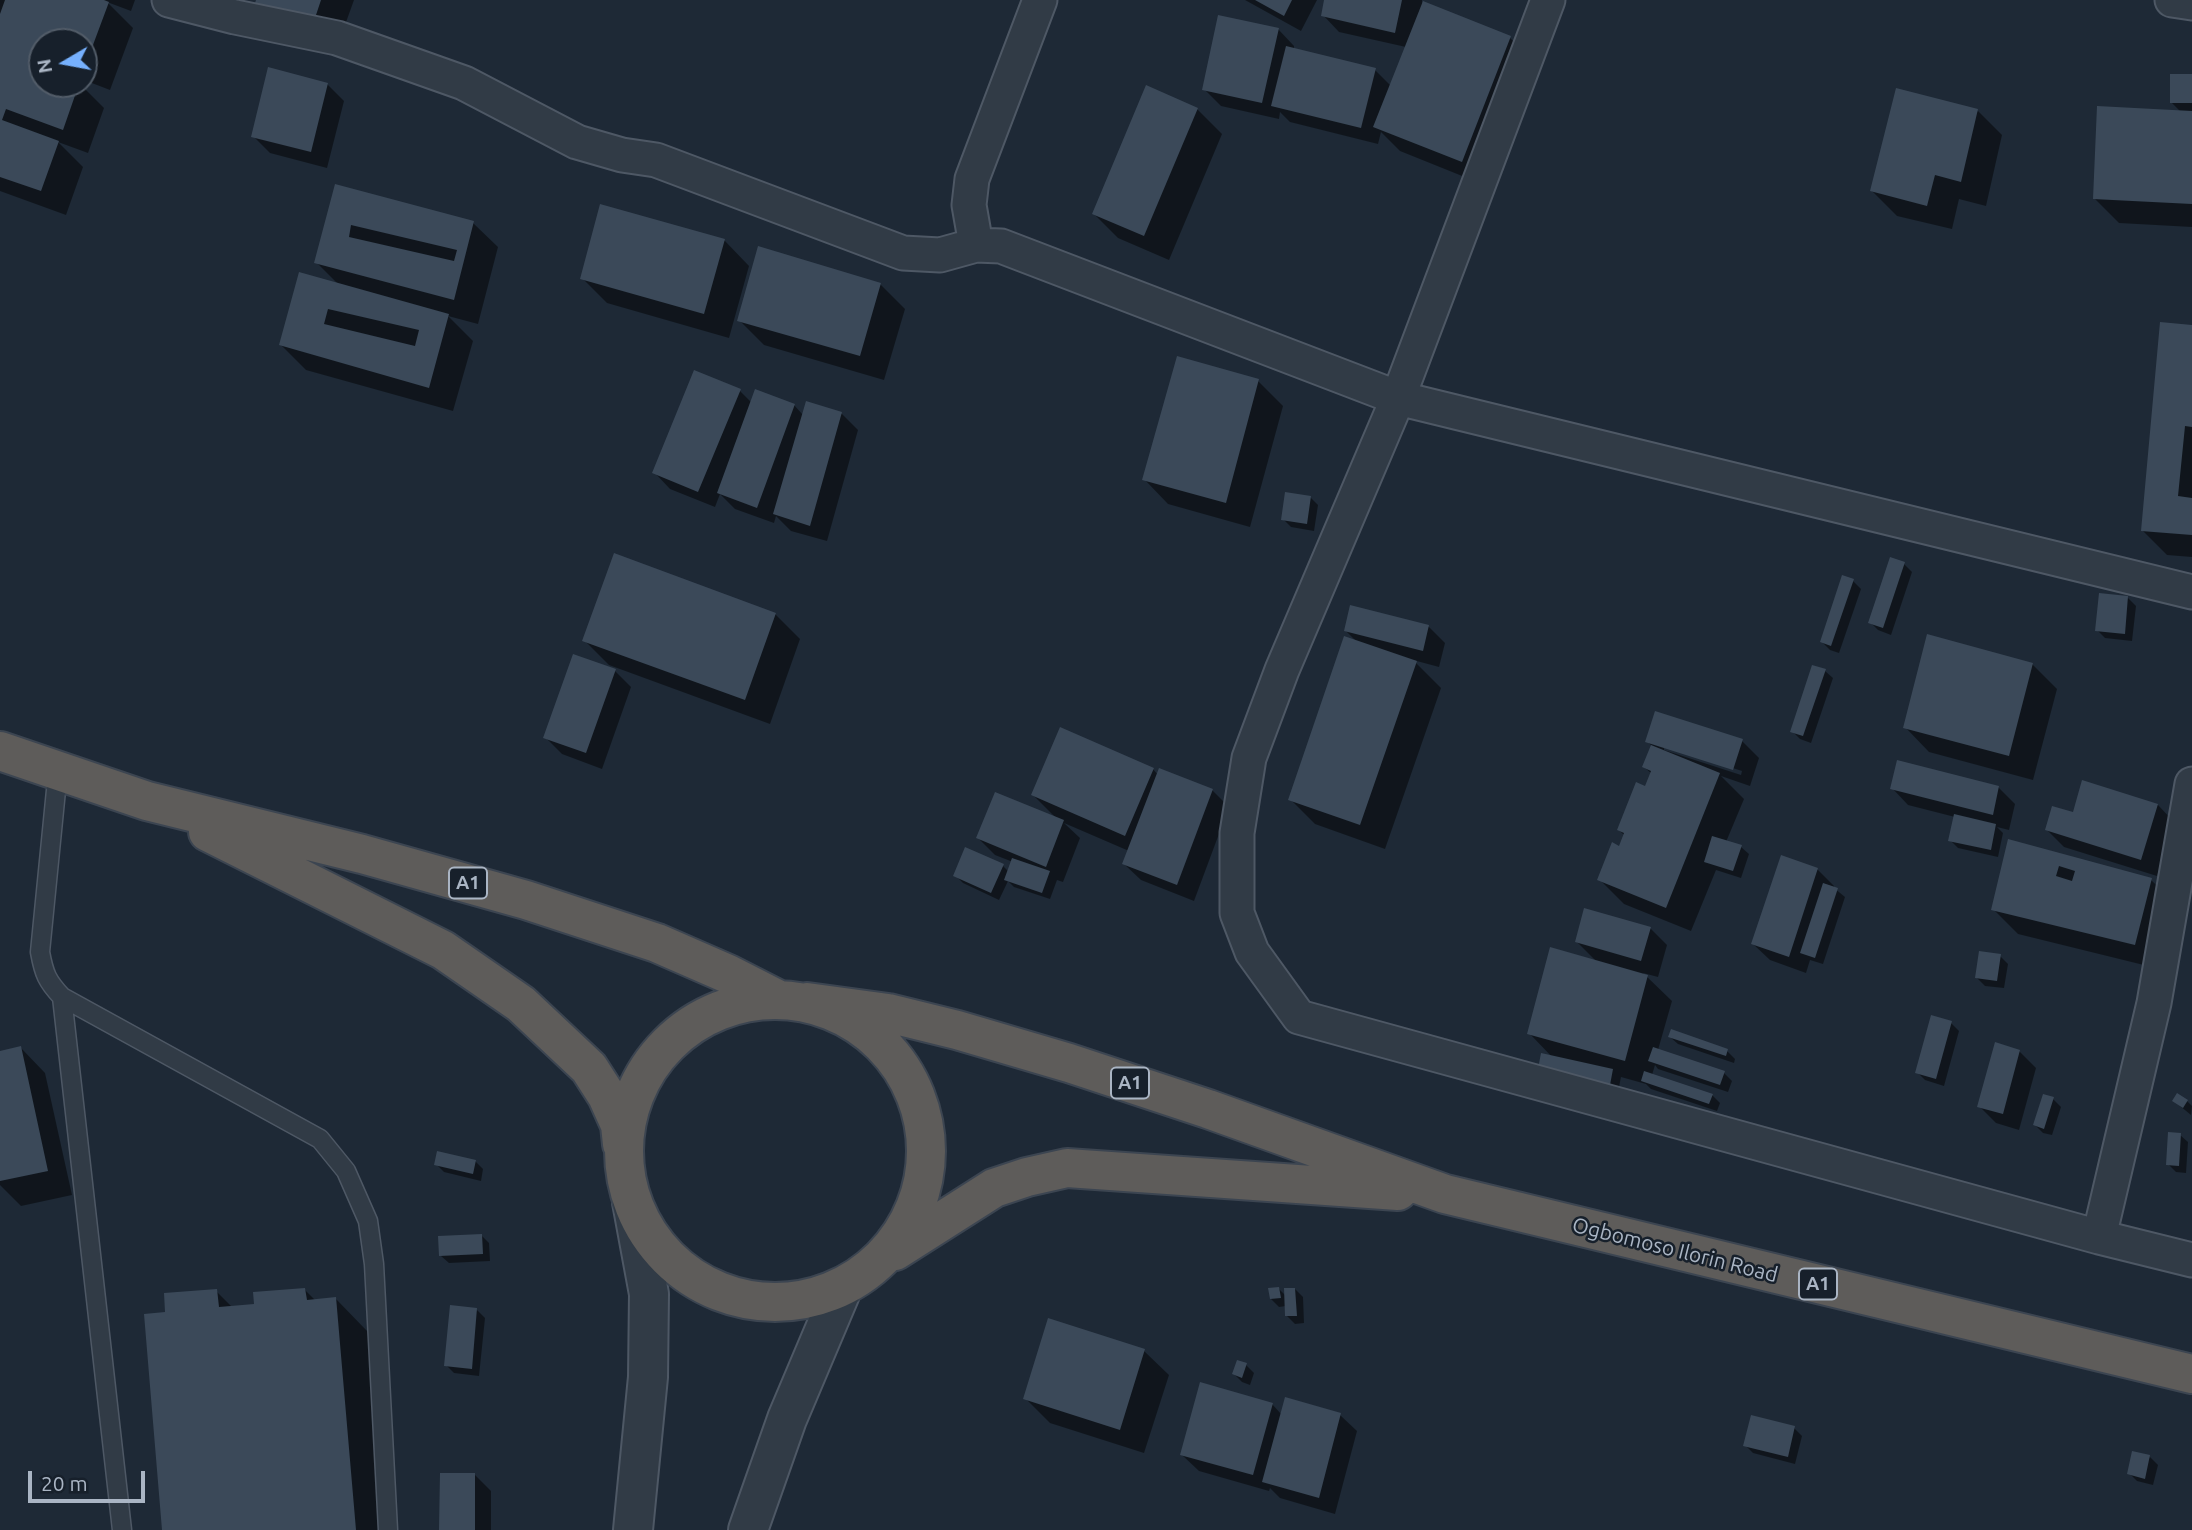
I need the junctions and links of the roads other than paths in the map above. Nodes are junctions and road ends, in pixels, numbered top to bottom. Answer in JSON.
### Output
{"nodes":[{"id":1,"x":169,"y":0,"type":"edge"},
{"id":2,"x":1040,"y":0,"type":"edge"},
{"id":3,"x":1548,"y":0,"type":"edge"},
{"id":4,"x":2172,"y":0,"type":"edge"},
{"id":5,"x":2192,"y":3,"type":"edge"},
{"id":6,"x":976,"y":245,"type":"junction"},
{"id":7,"x":1398,"y":398,"type":"junction"},
{"id":8,"x":2192,"y":592,"type":"edge"},
{"id":9,"x":0,"y":751,"type":"edge"},
{"id":10,"x":58,"y":770,"type":"junction"},
{"id":11,"x":2192,"y":784,"type":"edge"},
{"id":12,"x":147,"y":801,"type":"junction"},
{"id":13,"x":62,"y":997,"type":"junction"},
{"id":14,"x":792,"y":1000,"type":"junction"},
{"id":15,"x":624,"y":1164,"type":"junction"},
{"id":16,"x":1445,"y":1194,"type":"junction"},
{"id":17,"x":632,"y":1202,"type":"junction"},
{"id":18,"x":2099,"y":1237,"type":"junction"},
{"id":19,"x":885,"y":1257,"type":"junction"},
{"id":20,"x":2192,"y":1259,"type":"edge"},
{"id":21,"x":842,"y":1289,"type":"junction"},
{"id":22,"x":2192,"y":1374,"type":"edge"},
{"id":23,"x":122,"y":1530,"type":"edge"},
{"id":24,"x":388,"y":1530,"type":"edge"},
{"id":25,"x":633,"y":1530,"type":"edge"},
{"id":26,"x":748,"y":1530,"type":"edge"}],
"edges":[{"from":1,"to":6,"type":"street"},
{"from":2,"to":6,"type":"street"},
{"from":3,"to":7,"type":"street"},
{"from":4,"to":5,"type":"street"},
{"from":6,"to":7,"type":"street"},
{"from":7,"to":8,"type":"street"},
{"from":7,"to":18,"type":"street"},
{"from":9,"to":10,"type":"highway","number":"A1"},
{"from":10,"to":12,"type":"highway","number":"A1"},
{"from":10,"to":13,"type":"lane"},
{"from":11,"to":18,"type":"street"},
{"from":12,"to":14,"type":"highway","number":"A1"},
{"from":12,"to":15,"type":"highway","number":"A1"},
{"from":13,"to":23,"type":"lane"},
{"from":13,"to":24,"type":"lane"},
{"from":14,"to":15,"type":"highway"},
{"from":14,"to":16,"type":"highway","number":"A1"},
{"from":14,"to":19,"type":"highway"},
{"from":15,"to":17,"type":"highway"},
{"from":16,"to":19,"type":"highway","number":"A1"},
{"from":16,"to":22,"type":"highway","name":"Ogbomoso Ilorin Road","number":"A1"},
{"from":17,"to":21,"type":"highway"},
{"from":17,"to":25,"type":"street"},
{"from":18,"to":20,"type":"street"},
{"from":19,"to":21,"type":"highway"},
{"from":21,"to":26,"type":"street"}]}
